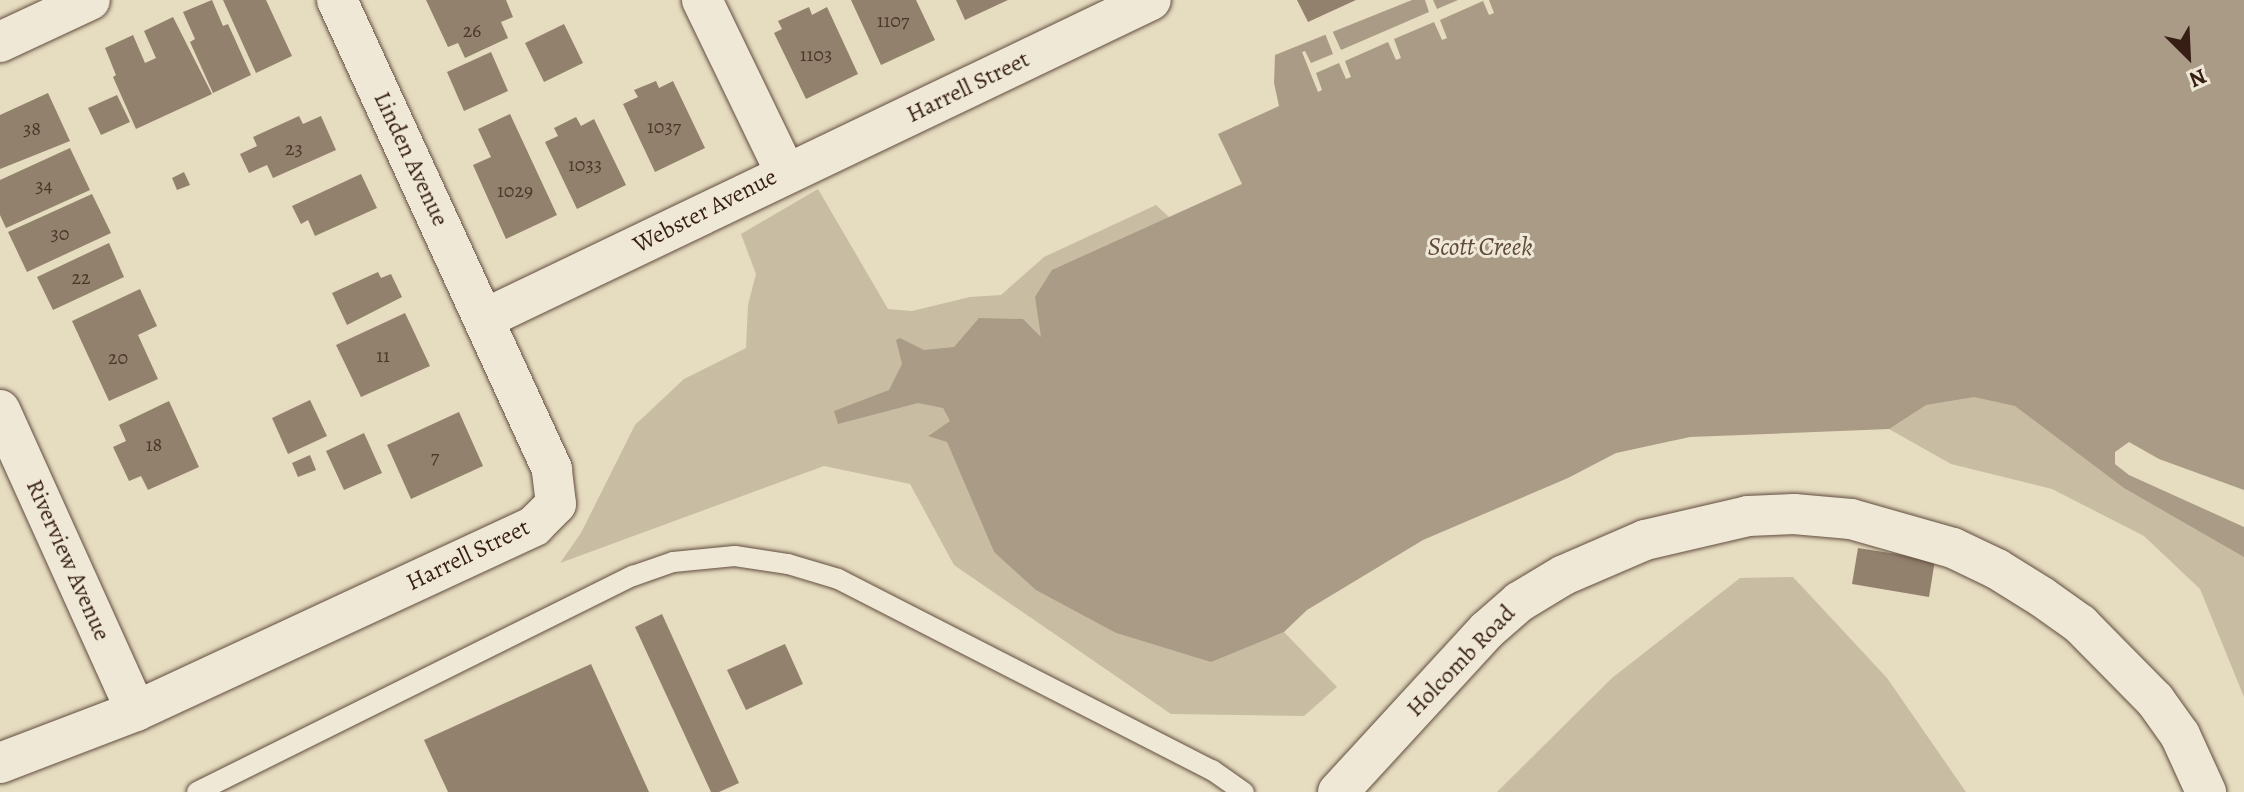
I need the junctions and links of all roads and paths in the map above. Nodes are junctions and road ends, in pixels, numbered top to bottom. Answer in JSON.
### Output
{"nodes":[{"id":1,"x":90,"y":0,"type":"edge"},
{"id":2,"x":337,"y":0,"type":"edge"},
{"id":3,"x":702,"y":0,"type":"edge"},
{"id":4,"x":1151,"y":0,"type":"edge"},
{"id":5,"x":0,"y":42,"type":"edge"},
{"id":6,"x":786,"y":174,"type":"junction"},
{"id":7,"x":484,"y":319,"type":"junction"},
{"id":8,"x":0,"y":410,"type":"edge"},
{"id":9,"x":136,"y":711,"type":"junction"},
{"id":10,"x":0,"y":763,"type":"edge"},
{"id":11,"x":197,"y":792,"type":"edge"},
{"id":12,"x":1244,"y":792,"type":"edge"},
{"id":13,"x":1338,"y":792,"type":"edge"},
{"id":14,"x":2206,"y":792,"type":"edge"}],
"edges":[{"from":1,"to":5,"type":"street"},
{"from":2,"to":7,"type":"street","name":"Linden Avenue"},
{"from":3,"to":6,"type":"street","name":"Webster Avenue"},
{"from":4,"to":6,"type":"street","name":"Harrell Street"},
{"from":6,"to":7,"type":"street","name":"Webster Avenue"},
{"from":7,"to":9,"type":"street","name":"Harrell Street"},
{"from":8,"to":9,"type":"street","name":"Riverview Avenue"},
{"from":9,"to":10,"type":"street"},
{"from":11,"to":12,"type":"lane"},
{"from":13,"to":14,"type":"street","name":"Holcomb Road"}]}
